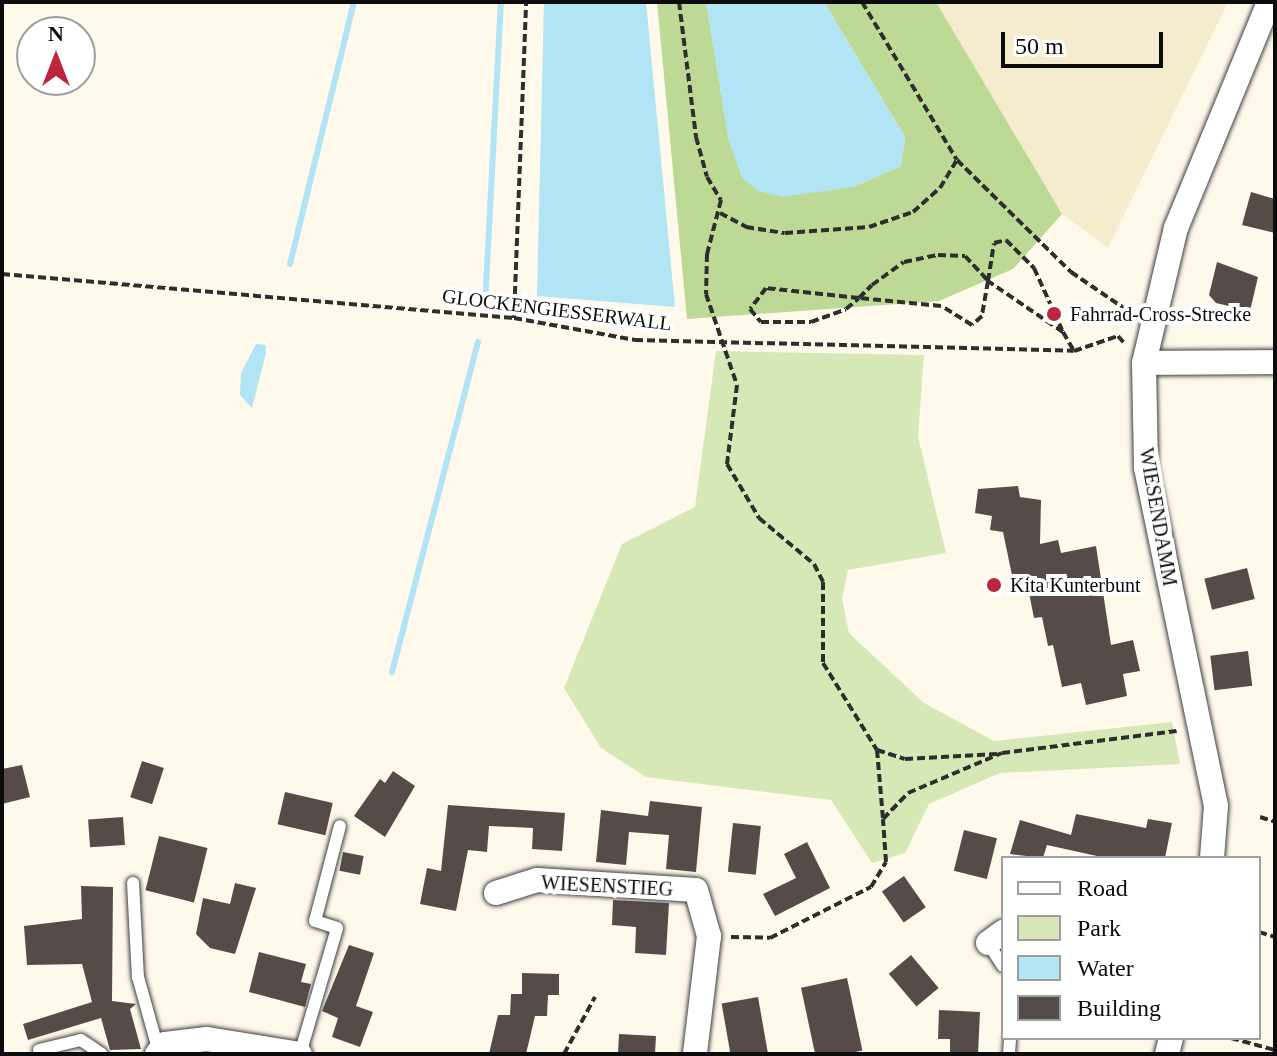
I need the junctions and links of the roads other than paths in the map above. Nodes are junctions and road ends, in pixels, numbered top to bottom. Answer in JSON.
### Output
{"nodes":[{"id":1,"x":1269,"y":2,"type":"edge"},
{"id":2,"x":1275,"y":362,"type":"edge"},
{"id":3,"x":1144,"y":363,"type":"junction"},
{"id":4,"x":340,"y":826,"type":"dead end"},
{"id":5,"x":1212,"y":856,"type":"edge"},
{"id":6,"x":133,"y":883,"type":"dead end"},
{"id":7,"x":496,"y":893,"type":"dead end"},
{"id":8,"x":996,"y":937,"type":"edge"},
{"id":9,"x":1001,"y":958,"type":"edge"},
{"id":10,"x":39,"y":1050,"type":"dead end"},
{"id":11,"x":158,"y":1053,"type":"edge"},
{"id":12,"x":102,"y":1054,"type":"edge"},
{"id":13,"x":300,"y":1054,"type":"edge"},
{"id":14,"x":695,"y":1054,"type":"edge"}],
"edges":[{"from":1,"to":3,"type":"street","name":"WIESENDAMM"},
{"from":2,"to":3,"type":"street"},
{"from":3,"to":5,"type":"street","name":"WIESENDAMM"},
{"from":4,"to":13,"type":"lane"},
{"from":6,"to":11,"type":"lane"},
{"from":7,"to":14,"type":"street","name":"WIESENSTIEG"},
{"from":8,"to":9,"type":"lane"},
{"from":10,"to":12,"type":"lane"},
{"from":11,"to":13,"type":"street"}]}
